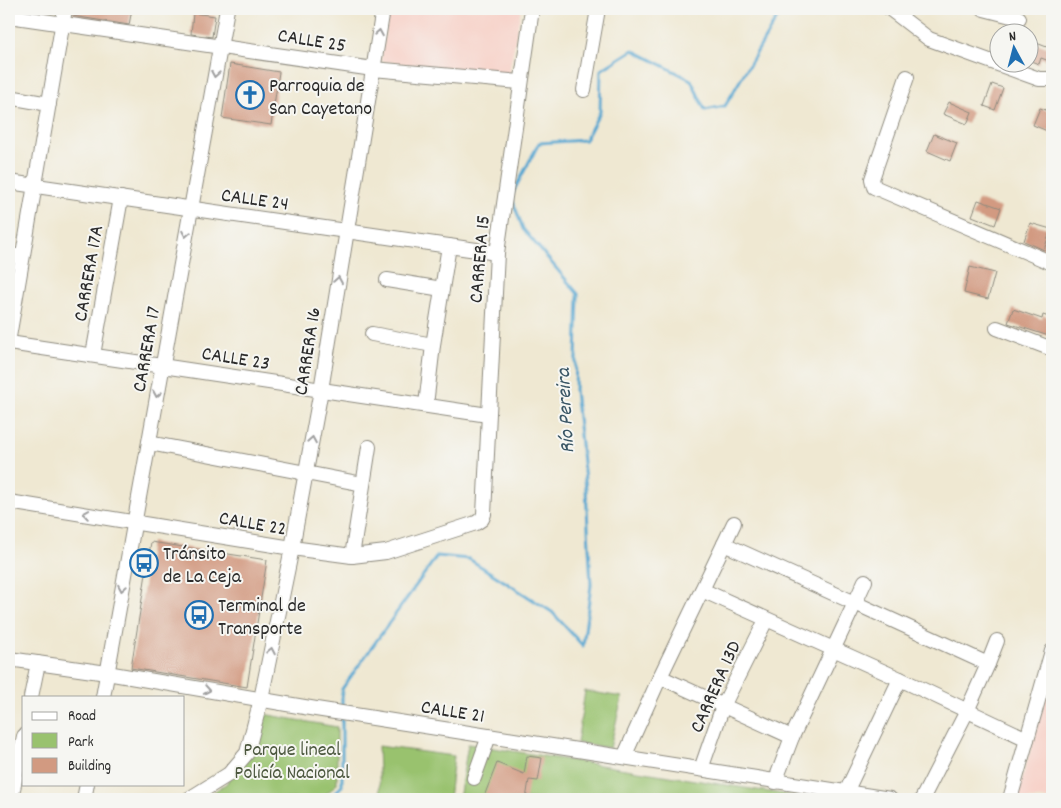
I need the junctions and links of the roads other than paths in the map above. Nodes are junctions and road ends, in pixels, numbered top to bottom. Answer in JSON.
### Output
{"nodes":[{"id":1,"x":66,"y":9,"type":"edge"},
{"id":2,"x":227,"y":9,"type":"edge"},
{"id":3,"x":383,"y":9,"type":"edge"},
{"id":4,"x":532,"y":9,"type":"edge"},
{"id":5,"x":598,"y":9,"type":"edge"},
{"id":6,"x":890,"y":9,"type":"edge"},
{"id":7,"x":984,"y":9,"type":"edge"},
{"id":8,"x":9,"y":16,"type":"edge"},
{"id":9,"x":1019,"y":18,"type":"dead end"},
{"id":10,"x":63,"y":24,"type":"junction"},
{"id":11,"x":220,"y":46,"type":"junction"},
{"id":12,"x":373,"y":69,"type":"junction"},
{"id":13,"x":907,"y":77,"type":"dead end"},
{"id":14,"x":1046,"y":79,"type":"edge"},
{"id":15,"x":520,"y":82,"type":"junction"},
{"id":16,"x":584,"y":90,"type":"dead end"},
{"id":17,"x":1052,"y":91,"type":"edge"},
{"id":18,"x":9,"y":97,"type":"edge"},
{"id":19,"x":49,"y":104,"type":"junction"},
{"id":20,"x":9,"y":182,"type":"edge"},
{"id":21,"x":35,"y":186,"type":"junction"},
{"id":22,"x":121,"y":198,"type":"junction"},
{"id":23,"x":191,"y":209,"type":"junction"},
{"id":24,"x":346,"y":231,"type":"junction"},
{"id":25,"x":449,"y":246,"type":"junction"},
{"id":26,"x":496,"y":253,"type":"junction"},
{"id":27,"x":16,"y":256,"type":"edge"},
{"id":28,"x":1052,"y":263,"type":"edge"},
{"id":29,"x":387,"y":280,"type":"dead end"},
{"id":30,"x":442,"y":289,"type":"junction"},
{"id":31,"x":997,"y":328,"type":"dead end"},
{"id":32,"x":372,"y":334,"type":"dead end"},
{"id":33,"x":9,"y":337,"type":"edge"},
{"id":34,"x":9,"y":343,"type":"edge"},
{"id":35,"x":433,"y":345,"type":"junction"},
{"id":36,"x":1052,"y":349,"type":"edge"},
{"id":37,"x":93,"y":356,"type":"junction"},
{"id":38,"x":162,"y":366,"type":"junction"},
{"id":39,"x":321,"y":390,"type":"junction"},
{"id":40,"x":426,"y":405,"type":"junction"},
{"id":41,"x":488,"y":415,"type":"junction"},
{"id":42,"x":148,"y":443,"type":"junction"},
{"id":43,"x":369,"y":447,"type":"dead end"},
{"id":44,"x":306,"y":474,"type":"junction"},
{"id":45,"x":363,"y":484,"type":"junction"},
{"id":46,"x":9,"y":502,"type":"edge"},
{"id":47,"x":484,"y":514,"type":"joint"},
{"id":48,"x":134,"y":522,"type":"junction"},
{"id":49,"x":734,"y":523,"type":"dead end"},
{"id":50,"x":724,"y":544,"type":"junction"},
{"id":51,"x":292,"y":548,"type":"junction"},
{"id":52,"x":352,"y":556,"type":"junction"},
{"id":53,"x":865,"y":581,"type":"dead end"},
{"id":54,"x":702,"y":590,"type":"junction"},
{"id":55,"x":855,"y":603,"type":"junction"},
{"id":56,"x":766,"y":620,"type":"junction"},
{"id":57,"x":997,"y":641,"type":"dead end"},
{"id":58,"x":834,"y":650,"type":"junction"},
{"id":59,"x":1052,"y":651,"type":"edge"},
{"id":60,"x":9,"y":659,"type":"edge"},
{"id":61,"x":38,"y":663,"type":"junction"},
{"id":62,"x":988,"y":664,"type":"junction"},
{"id":63,"x":107,"y":673,"type":"junction"},
{"id":64,"x":660,"y":677,"type":"junction"},
{"id":65,"x":900,"y":679,"type":"junction"},
{"id":66,"x":31,"y":696,"type":"edge"},
{"id":67,"x":103,"y":696,"type":"edge"},
{"id":68,"x":262,"y":699,"type":"junction"},
{"id":69,"x":723,"y":706,"type":"junction"},
{"id":70,"x":967,"y":711,"type":"junction"},
{"id":71,"x":489,"y":736,"type":"junction"},
{"id":72,"x":792,"y":737,"type":"junction"},
{"id":73,"x":1027,"y":739,"type":"junction"},
{"id":74,"x":22,"y":746,"type":"edge"},
{"id":75,"x":624,"y":757,"type":"junction"},
{"id":76,"x":701,"y":769,"type":"junction"},
{"id":77,"x":474,"y":778,"type":"dead end"},
{"id":78,"x":775,"y":782,"type":"junction"},
{"id":79,"x":87,"y":786,"type":"edge"},
{"id":80,"x":846,"y":792,"type":"junction"},
{"id":81,"x":11,"y":799,"type":"edge"},
{"id":82,"x":84,"y":799,"type":"edge"},
{"id":83,"x":189,"y":799,"type":"edge"},
{"id":84,"x":890,"y":799,"type":"edge"},
{"id":85,"x":922,"y":799,"type":"edge"},
{"id":86,"x":1010,"y":799,"type":"edge"}],
"edges":[{"from":1,"to":10,"type":"street"},
{"from":2,"to":11,"type":"street","name":"CARRERA 17"},
{"from":12,"to":3,"type":"street","name":"CARRERA 16","one_way":true},
{"from":4,"to":15,"type":"street","name":"CARRERA 15"},
{"from":5,"to":16,"type":"street"},
{"from":6,"to":14,"type":"street"},
{"from":7,"to":9,"type":"street"},
{"from":8,"to":10,"type":"street","name":"CALLE 25"},
{"from":10,"to":11,"type":"street","name":"CALLE 25"},
{"from":10,"to":19,"type":"street"},
{"from":11,"to":12,"type":"street","name":"CALLE 25"},
{"from":11,"to":23,"type":"street","name":"CARRERA 17","one_way":true},
{"from":12,"to":15,"type":"street","name":"CALLE 25"},
{"from":12,"to":24,"type":"street","name":"CARRERA 16"},
{"from":13,"to":28,"type":"street"},
{"from":14,"to":17,"type":"street"},
{"from":15,"to":26,"type":"street","name":"CARRERA 15"},
{"from":18,"to":19,"type":"street"},
{"from":19,"to":21,"type":"street"},
{"from":20,"to":21,"type":"street","name":"CALLE 24"},
{"from":21,"to":22,"type":"street","name":"CALLE 24"},
{"from":21,"to":27,"type":"street"},
{"from":22,"to":23,"type":"street","name":"CALLE 24"},
{"from":22,"to":37,"type":"street","name":"CARRERA 17A"},
{"from":23,"to":24,"type":"street","name":"CALLE 24"},
{"from":23,"to":38,"type":"street","name":"CARRERA 17","one_way":true},
{"from":24,"to":25,"type":"street","name":"CALLE 24"},
{"from":39,"to":24,"type":"street","name":"CARRERA 16","one_way":true},
{"from":25,"to":26,"type":"street","name":"CALLE 24"},
{"from":25,"to":30,"type":"street"},
{"from":26,"to":41,"type":"street","name":"CARRERA 15"},
{"from":27,"to":33,"type":"street"},
{"from":29,"to":30,"type":"street"},
{"from":30,"to":35,"type":"street"},
{"from":31,"to":36,"type":"street"},
{"from":32,"to":35,"type":"street"},
{"from":34,"to":37,"type":"street","name":"CALLE 23"},
{"from":35,"to":40,"type":"street"},
{"from":37,"to":38,"type":"street","name":"CALLE 23"},
{"from":38,"to":39,"type":"street","name":"CALLE 23"},
{"from":38,"to":42,"type":"street","name":"CARRERA 17","one_way":true},
{"from":39,"to":40,"type":"street","name":"CALLE 23"},
{"from":44,"to":39,"type":"street","name":"CARRERA 16","one_way":true},
{"from":40,"to":41,"type":"street","name":"CALLE 23"},
{"from":41,"to":47,"type":"street","name":"CARRERA 15"},
{"from":42,"to":44,"type":"street"},
{"from":42,"to":48,"type":"street","name":"CARRERA 17"},
{"from":43,"to":45,"type":"street"},
{"from":44,"to":45,"type":"street"},
{"from":44,"to":51,"type":"street","name":"CARRERA 16"},
{"from":45,"to":52,"type":"street"},
{"from":48,"to":46,"type":"street","name":"CALLE 22","one_way":true},
{"from":47,"to":52,"type":"street","name":"CALLE 22"},
{"from":48,"to":51,"type":"street","name":"CALLE 22"},
{"from":48,"to":63,"type":"street","name":"CARRERA 17","one_way":true},
{"from":49,"to":50,"type":"street"},
{"from":50,"to":54,"type":"street"},
{"from":50,"to":55,"type":"street"},
{"from":51,"to":52,"type":"street","name":"CALLE 22"},
{"from":68,"to":51,"type":"street","name":"CARRERA 16","one_way":true},
{"from":53,"to":55,"type":"street"},
{"from":54,"to":56,"type":"street"},
{"from":54,"to":64,"type":"street"},
{"from":55,"to":58,"type":"street"},
{"from":55,"to":62,"type":"street"},
{"from":56,"to":58,"type":"street"},
{"from":56,"to":69,"type":"street","name":"CARRERA 13D"},
{"from":57,"to":62,"type":"street"},
{"from":58,"to":65,"type":"street"},
{"from":58,"to":72,"type":"street"},
{"from":59,"to":73,"type":"street"},
{"from":60,"to":61,"type":"street","name":"CALLE 21"},
{"from":61,"to":63,"type":"street","name":"CALLE 21"},
{"from":61,"to":66,"type":"street"},
{"from":62,"to":70,"type":"street"},
{"from":63,"to":67,"type":"street","name":"CARRERA 17"},
{"from":63,"to":68,"type":"street","name":"CALLE 21","one_way":true},
{"from":64,"to":69,"type":"street"},
{"from":64,"to":75,"type":"street"},
{"from":65,"to":70,"type":"street"},
{"from":65,"to":80,"type":"street"},
{"from":68,"to":71,"type":"street","name":"CALLE 21"},
{"from":68,"to":83,"type":"street","name":"CARRERA 16"},
{"from":69,"to":72,"type":"street"},
{"from":69,"to":76,"type":"street","name":"CARRERA 13D"},
{"from":70,"to":73,"type":"street"},
{"from":70,"to":85,"type":"street"},
{"from":71,"to":75,"type":"street","name":"CALLE 21"},
{"from":71,"to":77,"type":"street"},
{"from":72,"to":78,"type":"street"},
{"from":73,"to":86,"type":"street"},
{"from":74,"to":81,"type":"street"},
{"from":75,"to":76,"type":"street","name":"CALLE 21"},
{"from":76,"to":78,"type":"street","name":"CALLE 21"},
{"from":78,"to":80,"type":"street","name":"CALLE 21"},
{"from":79,"to":82,"type":"street"},
{"from":80,"to":84,"type":"street","name":"CALLE 21"}]}
